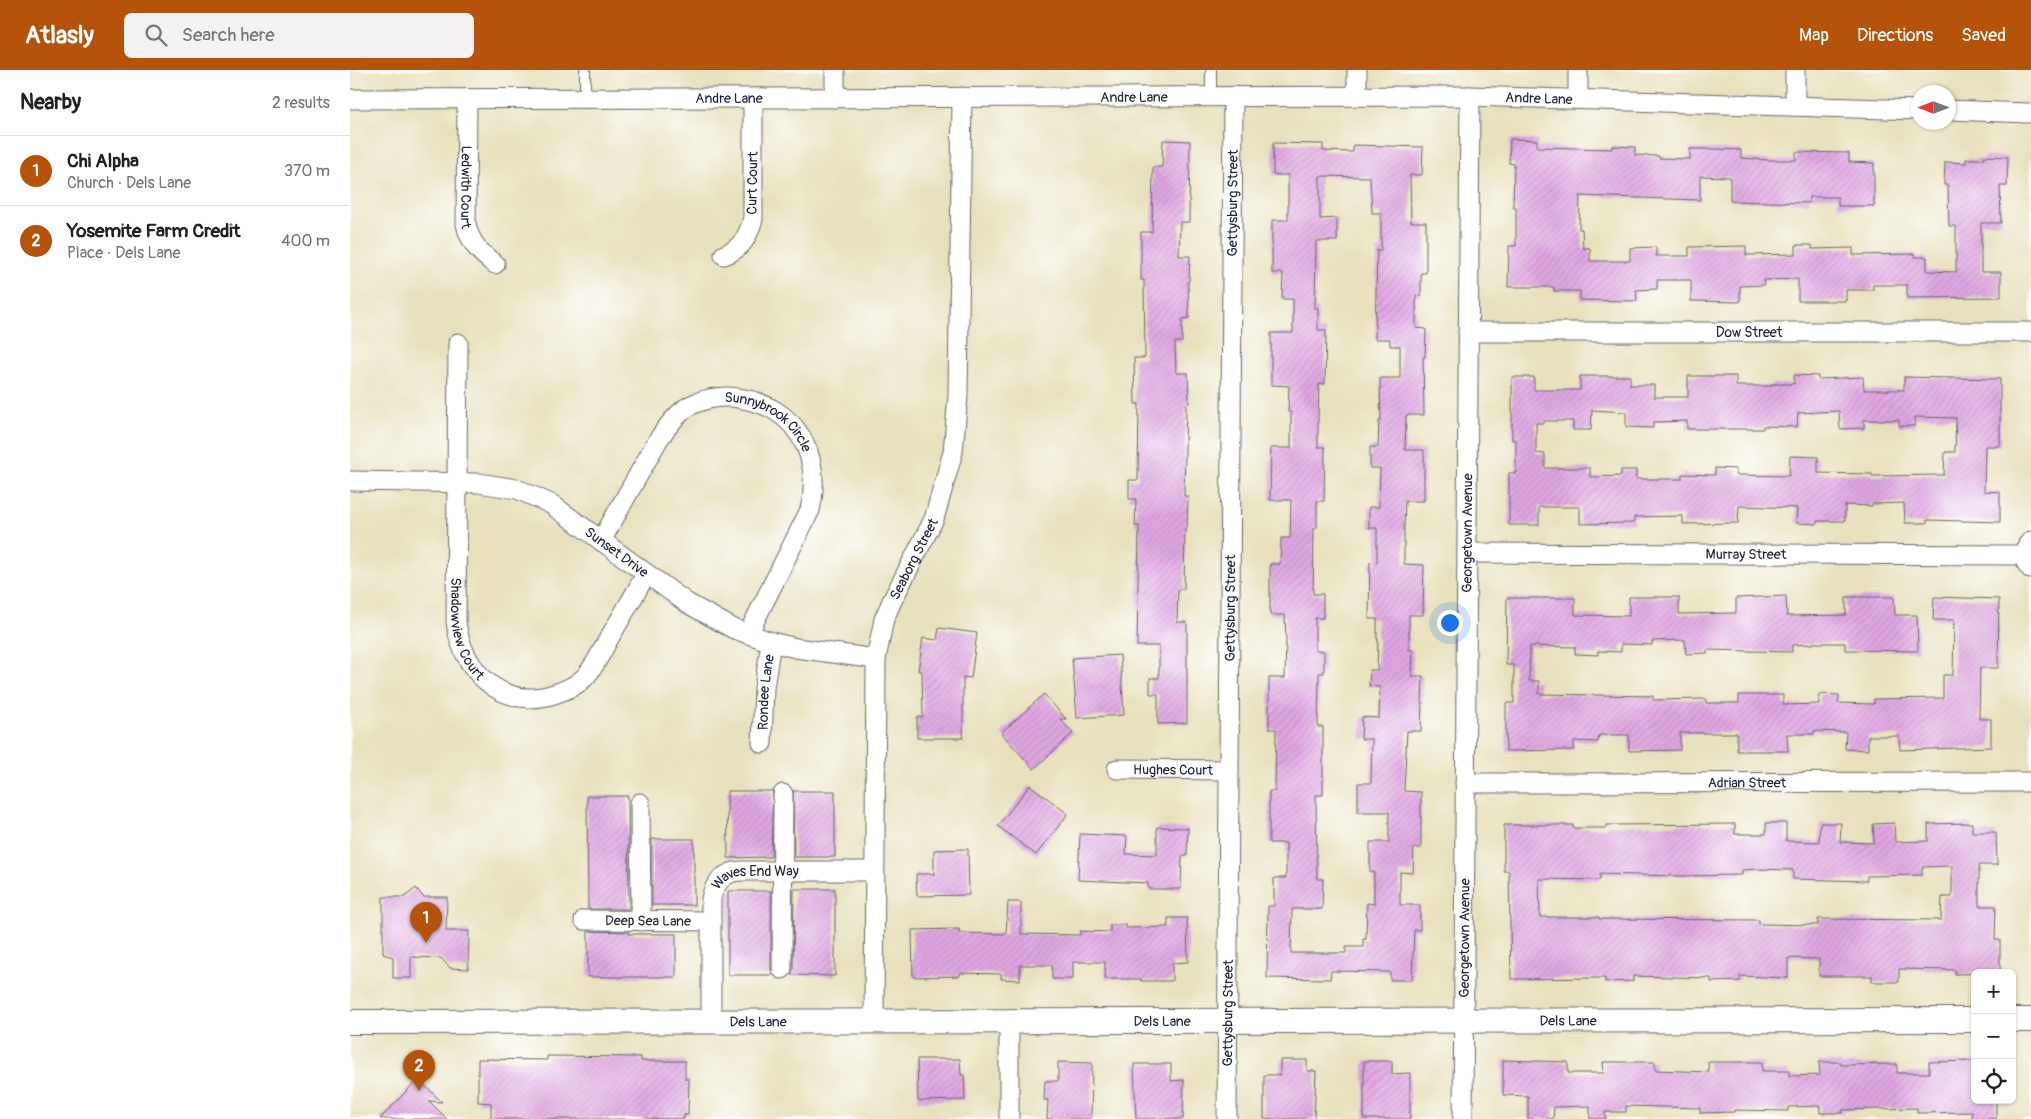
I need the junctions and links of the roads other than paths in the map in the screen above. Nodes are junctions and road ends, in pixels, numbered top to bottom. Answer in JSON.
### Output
{"nodes":[{"id":1,"x":585,"y":70,"type":"edge"},
{"id":2,"x":835,"y":70,"type":"edge"},
{"id":3,"x":1211,"y":70,"type":"edge"},
{"id":4,"x":1357,"y":70,"type":"edge"},
{"id":5,"x":1578,"y":70,"type":"edge"},
{"id":6,"x":1795,"y":70,"type":"edge"},
{"id":7,"x":962,"y":96,"type":"junction"},
{"id":8,"x":1211,"y":96,"type":"junction"},
{"id":9,"x":1233,"y":96,"type":"junction"},
{"id":10,"x":1357,"y":96,"type":"junction"},
{"id":11,"x":1470,"y":96,"type":"junction"},
{"id":12,"x":835,"y":98,"type":"junction"},
{"id":13,"x":350,"y":99,"type":"edge"},
{"id":14,"x":467,"y":99,"type":"junction"},
{"id":15,"x":585,"y":99,"type":"junction"},
{"id":16,"x":753,"y":99,"type":"junction"},
{"id":17,"x":1578,"y":99,"type":"junction"},
{"id":18,"x":1795,"y":106,"type":"junction"},
{"id":19,"x":1911,"y":110,"type":"edge"},
{"id":20,"x":1956,"y":110,"type":"edge"},
{"id":21,"x":2030,"y":113,"type":"edge"},
{"id":22,"x":724,"y":255,"type":"dead end"},
{"id":23,"x":495,"y":264,"type":"dead end"},
{"id":24,"x":1468,"y":332,"type":"junction"},
{"id":25,"x":2031,"y":332,"type":"edge"},
{"id":26,"x":458,"y":343,"type":"dead end"},
{"id":27,"x":350,"y":481,"type":"edge"},
{"id":28,"x":457,"y":484,"type":"junction"},
{"id":29,"x":601,"y":541,"type":"junction"},
{"id":30,"x":1467,"y":553,"type":"junction"},
{"id":31,"x":2029,"y":555,"type":"edge"},
{"id":32,"x":646,"y":574,"type":"junction"},
{"id":33,"x":748,"y":634,"type":"junction"},
{"id":34,"x":771,"y":642,"type":"junction"},
{"id":35,"x":876,"y":659,"type":"junction"},
{"id":36,"x":762,"y":743,"type":"dead end"},
{"id":37,"x":1117,"y":769,"type":"dead end"},
{"id":38,"x":1229,"y":770,"type":"junction"},
{"id":39,"x":1465,"y":782,"type":"junction"},
{"id":40,"x":2031,"y":782,"type":"edge"},
{"id":41,"x":783,"y":794,"type":"dead end"},
{"id":42,"x":640,"y":803,"type":"dead end"},
{"id":43,"x":783,"y":870,"type":"junction"},
{"id":44,"x":874,"y":871,"type":"junction"},
{"id":45,"x":584,"y":920,"type":"dead end"},
{"id":46,"x":641,"y":921,"type":"junction"},
{"id":47,"x":711,"y":921,"type":"junction"},
{"id":48,"x":782,"y":969,"type":"dead end"},
{"id":49,"x":1971,"y":1020,"type":"edge"},
{"id":50,"x":2016,"y":1020,"type":"edge"},
{"id":51,"x":2031,"y":1020,"type":"edge"},
{"id":52,"x":1227,"y":1021,"type":"junction"},
{"id":53,"x":1463,"y":1021,"type":"junction"},
{"id":54,"x":350,"y":1022,"type":"edge"},
{"id":55,"x":711,"y":1022,"type":"junction"},
{"id":56,"x":874,"y":1022,"type":"junction"},
{"id":57,"x":1009,"y":1022,"type":"junction"},
{"id":58,"x":1009,"y":1119,"type":"edge"},
{"id":59,"x":1227,"y":1119,"type":"edge"},
{"id":60,"x":1463,"y":1119,"type":"edge"}],
"edges":[{"from":1,"to":15,"type":"lane"},
{"from":2,"to":12,"type":"street"},
{"from":3,"to":8,"type":"lane"},
{"from":4,"to":10,"type":"street"},
{"from":5,"to":17,"type":"street"},
{"from":6,"to":18,"type":"street"},
{"from":7,"to":8,"type":"street","name":"Andre Lane"},
{"from":7,"to":12,"type":"street","name":"Andre Lane"},
{"from":7,"to":35,"type":"street","name":"Seaborg Street"},
{"from":8,"to":9,"type":"street","name":"Andre Lane"},
{"from":9,"to":10,"type":"street","name":"Andre Lane"},
{"from":9,"to":38,"type":"street","name":"Gettysburg Street"},
{"from":10,"to":11,"type":"street","name":"Andre Lane"},
{"from":11,"to":17,"type":"street","name":"Andre Lane"},
{"from":11,"to":24,"type":"street","name":"Georgetown Avenue"},
{"from":12,"to":16,"type":"street","name":"Andre Lane"},
{"from":13,"to":14,"type":"street","name":"Andre Lane"},
{"from":14,"to":15,"type":"street","name":"Andre Lane"},
{"from":14,"to":23,"type":"street","name":"Ledwith Court"},
{"from":15,"to":16,"type":"street","name":"Andre Lane"},
{"from":16,"to":22,"type":"street","name":"Curt Court"},
{"from":17,"to":18,"type":"street","name":"Andre Lane"},
{"from":18,"to":19,"type":"street","name":"Andre Lane"},
{"from":20,"to":21,"type":"street"},
{"from":24,"to":25,"type":"street","name":"Dow Street"},
{"from":24,"to":30,"type":"street","name":"Georgetown Avenue"},
{"from":26,"to":28,"type":"street","name":"Shadowview Court"},
{"from":27,"to":28,"type":"street","name":"Sunset Drive"},
{"from":28,"to":29,"type":"street","name":"Sunset Drive"},
{"from":28,"to":32,"type":"street","name":"Shadowview Court"},
{"from":29,"to":32,"type":"street","name":"Sunset Drive"},
{"from":29,"to":33,"type":"street","name":"Sunnybrook Circle"},
{"from":30,"to":31,"type":"street","name":"Murray Street"},
{"from":30,"to":39,"type":"street","name":"Georgetown Avenue"},
{"from":32,"to":33,"type":"street","name":"Sunset Drive"},
{"from":33,"to":34,"type":"street","name":"Sunset Drive"},
{"from":34,"to":35,"type":"street","name":"Sunset Drive"},
{"from":34,"to":36,"type":"street","name":"Rondee Lane"},
{"from":35,"to":44,"type":"street","name":"Seaborg Street"},
{"from":37,"to":38,"type":"street","name":"Hughes Court"},
{"from":38,"to":52,"type":"street","name":"Gettysburg Street"},
{"from":39,"to":40,"type":"street","name":"Adrian Street"},
{"from":39,"to":53,"type":"street","name":"Georgetown Avenue"},
{"from":41,"to":43,"type":"street"},
{"from":42,"to":46,"type":"street"},
{"from":43,"to":44,"type":"street","name":"Waves End Way"},
{"from":43,"to":47,"type":"street","name":"Waves End Way"},
{"from":43,"to":48,"type":"street"},
{"from":44,"to":56,"type":"street","name":"Seaborg Street"},
{"from":45,"to":46,"type":"street","name":"Deep Sea Lane"},
{"from":46,"to":47,"type":"street","name":"Deep Sea Lane"},
{"from":47,"to":55,"type":"street","name":"Waves End Way"},
{"from":49,"to":53,"type":"street","name":"Dels Lane"},
{"from":50,"to":51,"type":"street"},
{"from":52,"to":53,"type":"street","name":"Dels Lane"},
{"from":52,"to":57,"type":"street","name":"Dels Lane"},
{"from":52,"to":59,"type":"street","name":"Gettysburg Street"},
{"from":53,"to":60,"type":"street","name":"Georgetown Avenue"},
{"from":54,"to":55,"type":"street","name":"Dels Lane"},
{"from":55,"to":56,"type":"street","name":"Dels Lane"},
{"from":56,"to":57,"type":"street","name":"Dels Lane"},
{"from":57,"to":58,"type":"street"}]}
